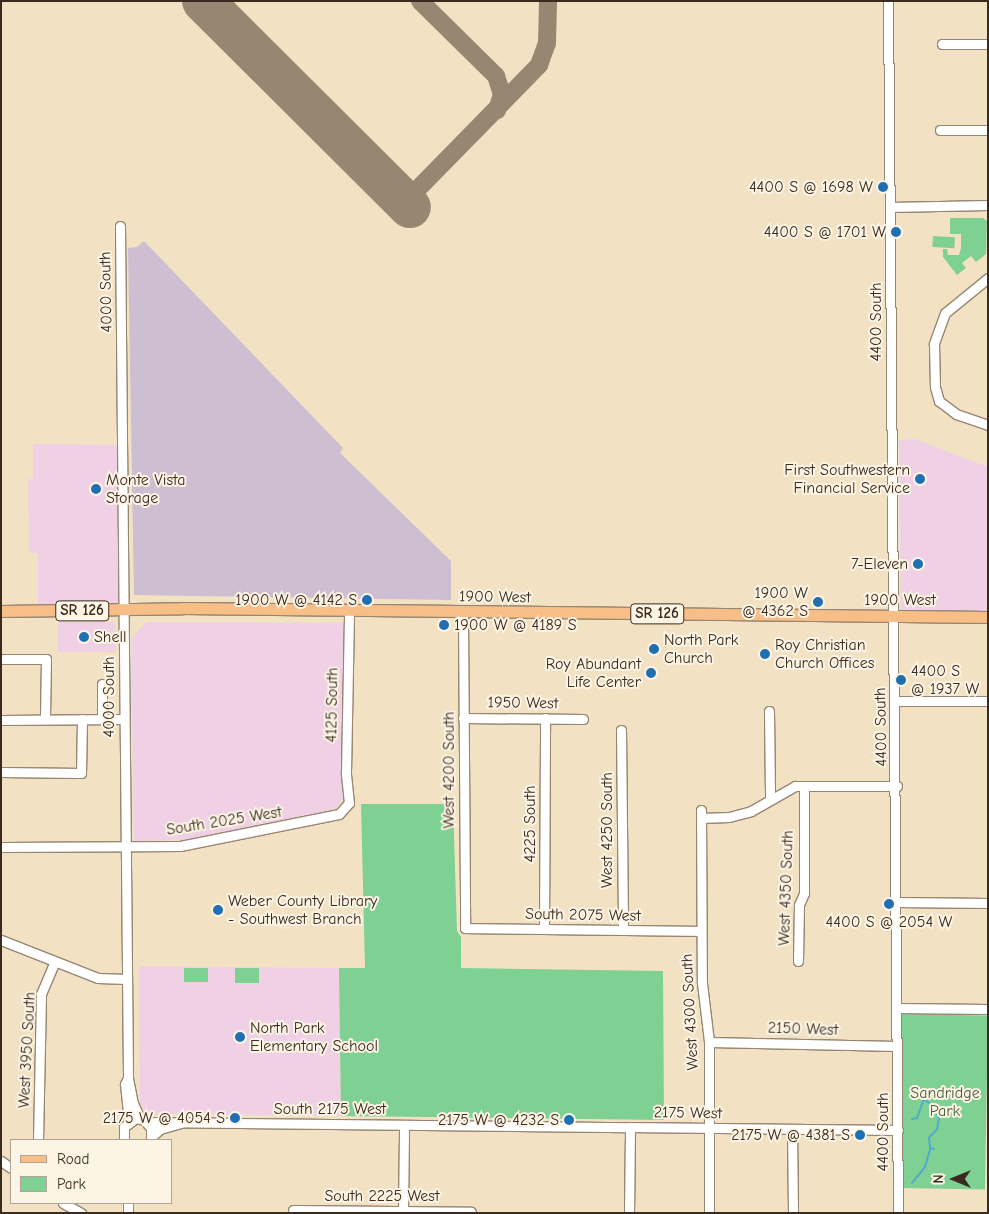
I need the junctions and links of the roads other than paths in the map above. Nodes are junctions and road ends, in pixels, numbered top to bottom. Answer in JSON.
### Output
{"nodes":[{"id":1,"x":888,"y":1,"type":"edge"},
{"id":2,"x":942,"y":44,"type":"dead end"},
{"id":3,"x":988,"y":44,"type":"edge"},
{"id":4,"x":940,"y":130,"type":"dead end"},
{"id":5,"x":988,"y":130,"type":"edge"},
{"id":6,"x":988,"y":205,"type":"edge"},
{"id":7,"x":890,"y":207,"type":"junction"},
{"id":8,"x":120,"y":226,"type":"dead end"},
{"id":9,"x":988,"y":278,"type":"edge"},
{"id":10,"x":988,"y":425,"type":"edge"},
{"id":11,"x":124,"y":609,"type":"junction"},
{"id":12,"x":1,"y":611,"type":"edge"},
{"id":13,"x":349,"y":612,"type":"junction"},
{"id":14,"x":463,"y":613,"type":"junction"},
{"id":15,"x":894,"y":616,"type":"junction"},
{"id":16,"x":988,"y":617,"type":"edge"},
{"id":17,"x":1,"y":659,"type":"edge"},
{"id":18,"x":102,"y":684,"type":"dead end"},
{"id":19,"x":895,"y":701,"type":"junction"},
{"id":20,"x":988,"y":701,"type":"edge"},
{"id":21,"x":769,"y":711,"type":"dead end"},
{"id":22,"x":44,"y":718,"type":"junction"},
{"id":23,"x":82,"y":718,"type":"junction"},
{"id":24,"x":463,"y":718,"type":"junction"},
{"id":25,"x":545,"y":718,"type":"junction"},
{"id":26,"x":102,"y":719,"type":"junction"},
{"id":27,"x":124,"y":719,"type":"junction"},
{"id":28,"x":583,"y":719,"type":"dead end"},
{"id":29,"x":1,"y":720,"type":"edge"},
{"id":30,"x":621,"y":730,"type":"dead end"},
{"id":31,"x":1,"y":772,"type":"edge"},
{"id":32,"x":804,"y":786,"type":"junction"},
{"id":33,"x":896,"y":786,"type":"junction"},
{"id":34,"x":348,"y":798,"type":"joint"},
{"id":35,"x":770,"y":798,"type":"junction"},
{"id":36,"x":125,"y":846,"type":"junction"},
{"id":37,"x":1,"y":847,"type":"edge"},
{"id":38,"x":897,"y":902,"type":"junction"},
{"id":39,"x":988,"y":902,"type":"edge"},
{"id":40,"x":465,"y":928,"type":"joint"},
{"id":41,"x":544,"y":929,"type":"junction"},
{"id":42,"x":622,"y":930,"type":"junction"},
{"id":43,"x":701,"y":931,"type":"junction"},
{"id":44,"x":1,"y":940,"type":"edge"},
{"id":45,"x":798,"y":961,"type":"dead end"},
{"id":46,"x":54,"y":963,"type":"junction"},
{"id":47,"x":127,"y":978,"type":"junction"},
{"id":48,"x":897,"y":1008,"type":"junction"},
{"id":49,"x":988,"y":1009,"type":"edge"},
{"id":50,"x":709,"y":1042,"type":"junction"},
{"id":51,"x":897,"y":1046,"type":"junction"},
{"id":52,"x":128,"y":1078,"type":"junction"},
{"id":53,"x":144,"y":1120,"type":"junction"},
{"id":54,"x":129,"y":1121,"type":"junction"},
{"id":55,"x":182,"y":1123,"type":"junction"},
{"id":56,"x":404,"y":1125,"type":"junction"},
{"id":57,"x":479,"y":1126,"type":"joint"},
{"id":58,"x":630,"y":1127,"type":"junction"},
{"id":59,"x":709,"y":1128,"type":"junction"},
{"id":60,"x":792,"y":1129,"type":"junction"},
{"id":61,"x":898,"y":1130,"type":"junction"},
{"id":62,"x":152,"y":1138,"type":"edge"},
{"id":63,"x":38,"y":1139,"type":"edge"},
{"id":64,"x":124,"y":1139,"type":"edge"},
{"id":65,"x":65,"y":1204,"type":"edge"},
{"id":66,"x":293,"y":1210,"type":"dead end"},
{"id":67,"x":403,"y":1212,"type":"edge"},
{"id":68,"x":471,"y":1212,"type":"edge"},
{"id":69,"x":81,"y":1213,"type":"edge"},
{"id":70,"x":629,"y":1213,"type":"edge"},
{"id":71,"x":709,"y":1213,"type":"edge"},
{"id":72,"x":793,"y":1213,"type":"edge"},
{"id":73,"x":898,"y":1213,"type":"edge"}],
"edges":[{"from":1,"to":7,"type":"street","name":"4400 South"},
{"from":2,"to":3,"type":"street"},
{"from":4,"to":5,"type":"street"},
{"from":6,"to":7,"type":"street"},
{"from":7,"to":15,"type":"street","name":"4400 South"},
{"from":8,"to":11,"type":"street","name":"4000 South"},
{"from":9,"to":10,"type":"street"},
{"from":11,"to":12,"type":"main road","name":"1900 West","number":"SR 126"},
{"from":11,"to":13,"type":"main road","name":"1900 West","number":"SR 126"},
{"from":11,"to":27,"type":"street","name":"4000 South"},
{"from":13,"to":14,"type":"main road","name":"1900 West","number":"SR 126"},
{"from":13,"to":34,"type":"street","name":"4125 South"},
{"from":14,"to":15,"type":"main road","name":"1900 West","number":"SR 126"},
{"from":14,"to":24,"type":"street","name":"West 4200 South"},
{"from":15,"to":16,"type":"main road","name":"1900 West","number":"SR 126"},
{"from":15,"to":19,"type":"street","name":"4400 South"},
{"from":17,"to":22,"type":"street"},
{"from":18,"to":26,"type":"street"},
{"from":19,"to":20,"type":"street"},
{"from":19,"to":33,"type":"street","name":"4400 South"},
{"from":21,"to":35,"type":"street"},
{"from":22,"to":23,"type":"street"},
{"from":22,"to":29,"type":"street"},
{"from":23,"to":26,"type":"street"},
{"from":23,"to":31,"type":"street"},
{"from":24,"to":25,"type":"street","name":"1950 West"},
{"from":24,"to":40,"type":"street","name":"West 4200 South"},
{"from":25,"to":28,"type":"street","name":"1950 West"},
{"from":25,"to":41,"type":"street","name":"4225 South"},
{"from":26,"to":27,"type":"street"},
{"from":27,"to":36,"type":"street","name":"4000 South"},
{"from":30,"to":42,"type":"street","name":"West 4250 South"},
{"from":32,"to":33,"type":"street"},
{"from":32,"to":35,"type":"street"},
{"from":32,"to":45,"type":"street","name":"West 4350 South"},
{"from":33,"to":38,"type":"street","name":"4400 South"},
{"from":34,"to":36,"type":"street","name":"South 2025 West"},
{"from":35,"to":43,"type":"street","name":"West 4300 South"},
{"from":36,"to":37,"type":"street","name":"South 2025 West"},
{"from":36,"to":47,"type":"street","name":"4000 South"},
{"from":38,"to":39,"type":"street"},
{"from":38,"to":48,"type":"street","name":"4400 South"},
{"from":40,"to":41,"type":"street","name":"South 2075 West"},
{"from":41,"to":42,"type":"street","name":"South 2075 West"},
{"from":42,"to":43,"type":"street","name":"South 2075 West"},
{"from":43,"to":50,"type":"street","name":"West 4300 South"},
{"from":44,"to":46,"type":"street"},
{"from":46,"to":47,"type":"street"},
{"from":46,"to":63,"type":"street","name":"West 3950 South"},
{"from":47,"to":52,"type":"street","name":"4000 South"},
{"from":48,"to":49,"type":"street"},
{"from":48,"to":51,"type":"street","name":"4400 South"},
{"from":50,"to":51,"type":"street","name":"2150 West"},
{"from":50,"to":59,"type":"street","name":"West 4300 South"},
{"from":51,"to":61,"type":"street","name":"4400 South"},
{"from":52,"to":53,"type":"street","name":"4000 South"},
{"from":52,"to":54,"type":"street","name":"4000 South"},
{"from":53,"to":54,"type":"street","name":"South 2175 West"},
{"from":53,"to":55,"type":"street","name":"South 2175 West"},
{"from":53,"to":62,"type":"street","name":"4000 South"},
{"from":54,"to":64,"type":"street"},
{"from":55,"to":56,"type":"street","name":"South 2175 West"},
{"from":55,"to":62,"type":"street","name":"South 2175 West"},
{"from":56,"to":57,"type":"street","name":"South 2175 West"},
{"from":56,"to":67,"type":"street"},
{"from":57,"to":58,"type":"street","name":"2175 West"},
{"from":58,"to":59,"type":"street","name":"2175 West"},
{"from":58,"to":70,"type":"street"},
{"from":59,"to":60,"type":"street","name":"2175 West"},
{"from":59,"to":71,"type":"street","name":"West 4300 South"},
{"from":60,"to":61,"type":"street","name":"2175 West"},
{"from":60,"to":72,"type":"street"},
{"from":61,"to":73,"type":"street","name":"4400 South"},
{"from":65,"to":69,"type":"street"},
{"from":66,"to":67,"type":"street","name":"South 2225 West"},
{"from":67,"to":68,"type":"street","name":"South 2225 West"}]}
